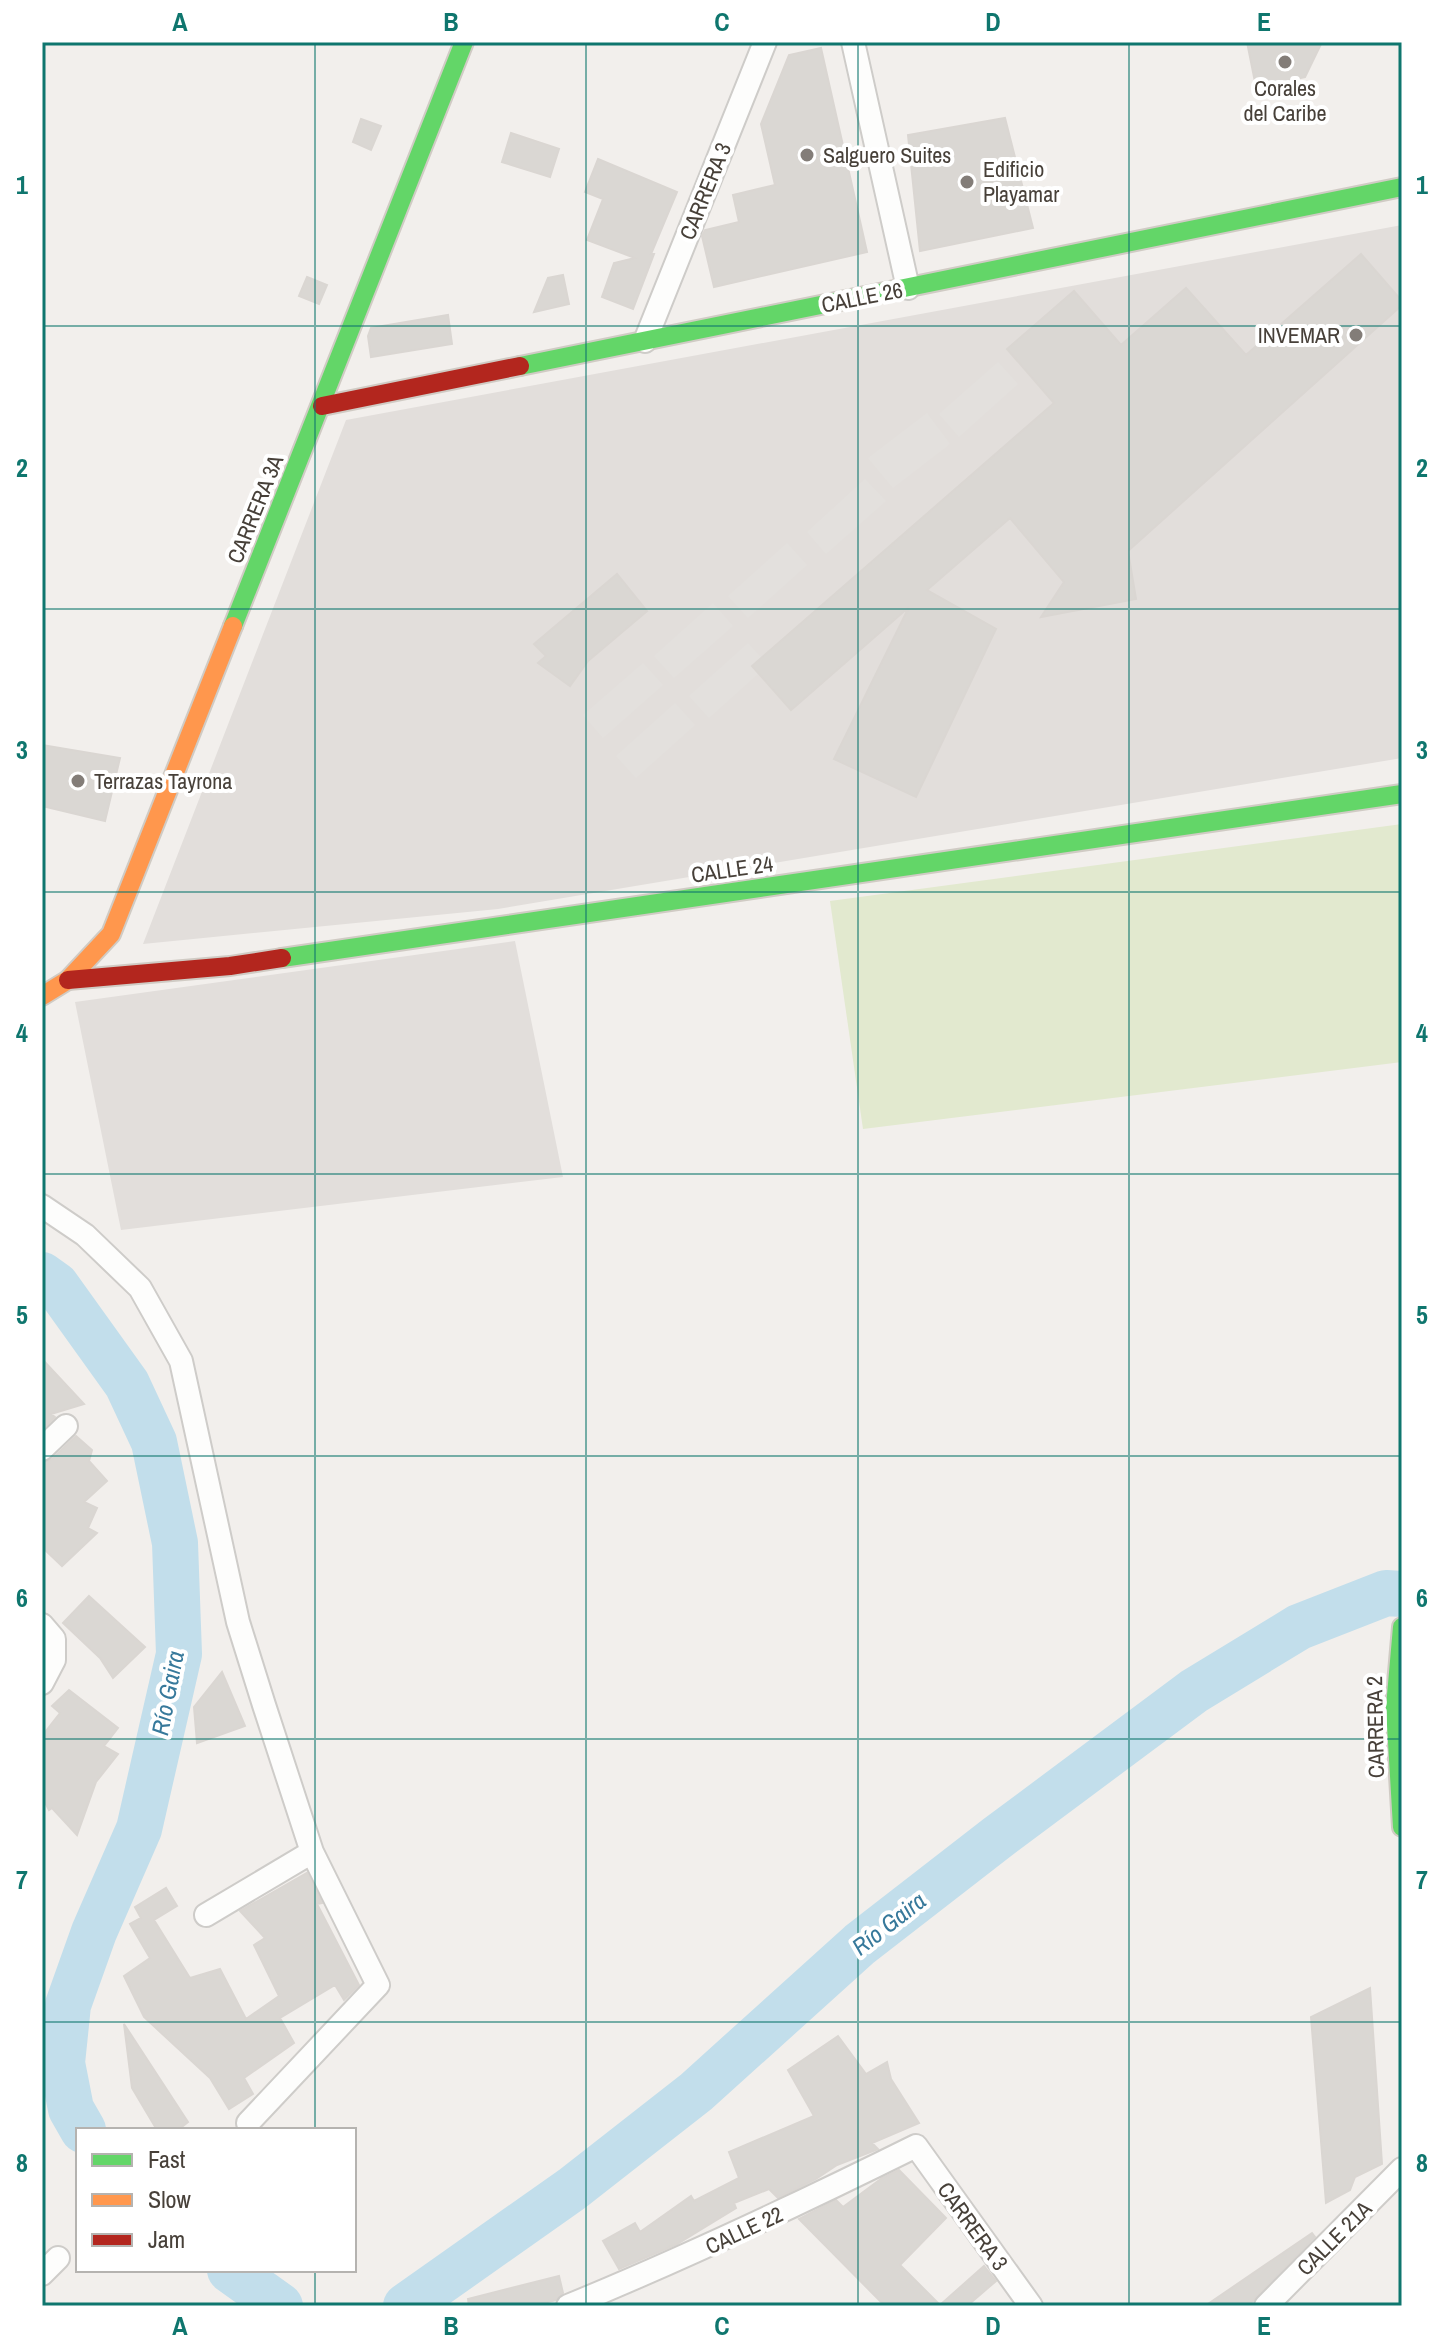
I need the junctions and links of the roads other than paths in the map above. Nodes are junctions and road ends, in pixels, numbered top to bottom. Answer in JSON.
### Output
{"nodes":[{"id":1,"x":464,"y":42,"type":"edge"},
{"id":2,"x":765,"y":42,"type":"edge"},
{"id":3,"x":853,"y":42,"type":"edge"},
{"id":4,"x":1402,"y":187,"type":"edge"},
{"id":5,"x":908,"y":288,"type":"junction"},
{"id":6,"x":645,"y":341,"type":"junction"},
{"id":7,"x":322,"y":406,"type":"junction"},
{"id":8,"x":1402,"y":794,"type":"edge"},
{"id":9,"x":68,"y":980,"type":"junction"},
{"id":10,"x":42,"y":996,"type":"edge"},
{"id":11,"x":42,"y":1206,"type":"edge"},
{"id":12,"x":66,"y":1426,"type":"dead end"},
{"id":13,"x":42,"y":1449,"type":"edge"},
{"id":14,"x":1402,"y":1627,"type":"edge"},
{"id":15,"x":48,"y":1632,"type":"edge"},
{"id":16,"x":42,"y":1683,"type":"edge"},
{"id":17,"x":1402,"y":1827,"type":"edge"},
{"id":18,"x":312,"y":1852,"type":"junction"},
{"id":19,"x":206,"y":1915,"type":"dead end"},
{"id":20,"x":248,"y":2123,"type":"dead end"},
{"id":21,"x":916,"y":2146,"type":"joint"},
{"id":22,"x":1402,"y":2169,"type":"edge"},
{"id":23,"x":58,"y":2258,"type":"dead end"},
{"id":24,"x":42,"y":2274,"type":"edge"},
{"id":25,"x":568,"y":2306,"type":"edge"},
{"id":26,"x":1031,"y":2306,"type":"edge"},
{"id":27,"x":1266,"y":2306,"type":"edge"}],
"edges":[{"from":1,"to":7,"type":"street","name":"CARRERA 3A"},
{"from":2,"to":6,"type":"street","name":"CARRERA 3"},
{"from":3,"to":5,"type":"street"},
{"from":4,"to":5,"type":"street","name":"CALLE 26"},
{"from":5,"to":6,"type":"street","name":"CALLE 26"},
{"from":6,"to":7,"type":"street","name":"CALLE 26"},
{"from":7,"to":9,"type":"street","name":"CARRERA 3A"},
{"from":8,"to":9,"type":"street","name":"CALLE 24"},
{"from":9,"to":10,"type":"street"},
{"from":11,"to":18,"type":"street"},
{"from":12,"to":13,"type":"street"},
{"from":14,"to":17,"type":"street","name":"CARRERA 2"},
{"from":15,"to":16,"type":"street"},
{"from":18,"to":19,"type":"street"},
{"from":18,"to":20,"type":"street"},
{"from":21,"to":25,"type":"street","name":"CALLE 22"},
{"from":21,"to":26,"type":"street","name":"CARRERA 3"},
{"from":22,"to":27,"type":"street","name":"CALLE 21A"},
{"from":23,"to":24,"type":"street"}]}
